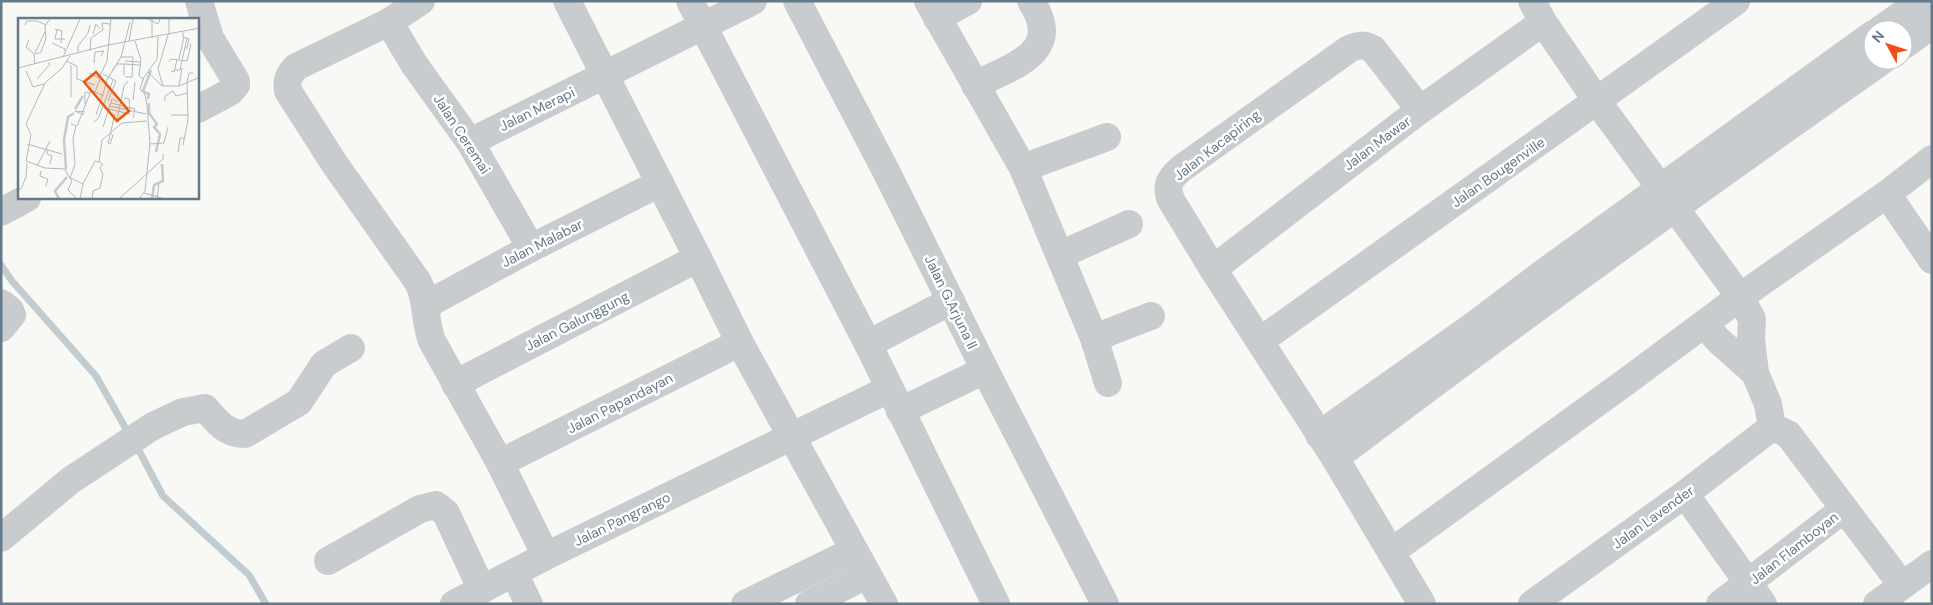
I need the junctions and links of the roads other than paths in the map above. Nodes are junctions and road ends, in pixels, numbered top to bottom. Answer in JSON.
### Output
{"nodes":[{"id":1,"x":199,"y":1,"type":"edge"},
{"id":2,"x":421,"y":1,"type":"edge"},
{"id":3,"x":567,"y":1,"type":"edge"},
{"id":4,"x":753,"y":1,"type":"edge"},
{"id":5,"x":797,"y":1,"type":"edge"},
{"id":6,"x":968,"y":1,"type":"edge"},
{"id":7,"x":1031,"y":1,"type":"edge"},
{"id":8,"x":1736,"y":1,"type":"edge"},
{"id":9,"x":1921,"y":1,"type":"edge"},
{"id":10,"x":932,"y":10,"type":"edge"},
{"id":11,"x":1538,"y":11,"type":"edge"},
{"id":12,"x":696,"y":13,"type":"edge"},
{"id":13,"x":1894,"y":20,"type":"edge"},
{"id":14,"x":389,"y":22,"type":"junction"},
{"id":15,"x":1932,"y":25,"type":"edge"},
{"id":16,"x":1913,"y":39,"type":"edge"},
{"id":17,"x":1863,"y":41,"type":"edge"},
{"id":18,"x":1844,"y":54,"type":"junction"},
{"id":19,"x":1868,"y":70,"type":"edge"},
{"id":20,"x":605,"y":76,"type":"junction"},
{"id":21,"x":1860,"y":76,"type":"junction"},
{"id":22,"x":975,"y":85,"type":"junction"},
{"id":23,"x":1597,"y":101,"type":"junction"},
{"id":24,"x":199,"y":108,"type":"edge"},
{"id":25,"x":1420,"y":110,"type":"junction"},
{"id":26,"x":1769,"y":125,"type":"junction"},
{"id":27,"x":1107,"y":137,"type":"dead end"},
{"id":28,"x":470,"y":142,"type":"junction"},
{"id":29,"x":1932,"y":159,"type":"edge"},
{"id":30,"x":1023,"y":168,"type":"junction"},
{"id":31,"x":660,"y":183,"type":"junction"},
{"id":32,"x":1887,"y":194,"type":"junction"},
{"id":33,"x":1668,"y":198,"type":"junction"},
{"id":34,"x":25,"y":199,"type":"edge"},
{"id":35,"x":1,"y":212,"type":"edge"},
{"id":36,"x":1129,"y":224,"type":"dead end"},
{"id":37,"x":531,"y":248,"type":"junction"},
{"id":38,"x":1060,"y":256,"type":"junction"},
{"id":39,"x":698,"y":258,"type":"junction"},
{"id":40,"x":1932,"y":260,"type":"edge"},
{"id":41,"x":1213,"y":268,"type":"junction"},
{"id":42,"x":1740,"y":297,"type":"junction"},
{"id":43,"x":951,"y":301,"type":"junction"},
{"id":44,"x":1,"y":303,"type":"edge"},
{"id":45,"x":426,"y":304,"type":"junction"},
{"id":46,"x":1151,"y":316,"type":"dead end"},
{"id":47,"x":1704,"y":324,"type":"junction"},
{"id":48,"x":1,"y":328,"type":"edge"},
{"id":49,"x":1094,"y":338,"type":"junction"},
{"id":50,"x":1260,"y":341,"type":"junction"},
{"id":51,"x":868,"y":344,"type":"junction"},
{"id":52,"x":741,"y":345,"type":"junction"},
{"id":53,"x":351,"y":348,"type":"dead end"},
{"id":54,"x":1454,"y":355,"type":"junction"},
{"id":55,"x":985,"y":370,"type":"junction"},
{"id":56,"x":1755,"y":374,"type":"junction"},
{"id":57,"x":1108,"y":383,"type":"dead end"},
{"id":58,"x":455,"y":384,"type":"junction"},
{"id":59,"x":894,"y":400,"type":"junction"},
{"id":60,"x":1772,"y":427,"type":"junction"},
{"id":61,"x":1319,"y":436,"type":"junction"},
{"id":62,"x":792,"y":437,"type":"junction"},
{"id":63,"x":1335,"y":458,"type":"junction"},
{"id":64,"x":500,"y":464,"type":"junction"},
{"id":65,"x":1685,"y":494,"type":"junction"},
{"id":66,"x":1844,"y":509,"type":"junction"},
{"id":67,"x":1,"y":538,"type":"edge"},
{"id":68,"x":854,"y":551,"type":"junction"},
{"id":69,"x":1391,"y":552,"type":"junction"},
{"id":70,"x":546,"y":556,"type":"junction"},
{"id":71,"x":328,"y":561,"type":"dead end"},
{"id":72,"x":1932,"y":564,"type":"edge"},
{"id":73,"x":514,"y":573,"type":"junction"},
{"id":74,"x":868,"y":575,"type":"junction"},
{"id":75,"x":1902,"y":585,"type":"junction"},
{"id":76,"x":482,"y":590,"type":"junction"},
{"id":77,"x":1756,"y":593,"type":"edge"},
{"id":78,"x":1409,"y":599,"type":"edge"},
{"id":79,"x":454,"y":604,"type":"edge"},
{"id":80,"x":529,"y":604,"type":"edge"},
{"id":81,"x":745,"y":604,"type":"edge"},
{"id":82,"x":809,"y":604,"type":"edge"},
{"id":83,"x":884,"y":604,"type":"edge"},
{"id":84,"x":996,"y":604,"type":"edge"},
{"id":85,"x":1104,"y":604,"type":"edge"},
{"id":86,"x":1532,"y":604,"type":"edge"},
{"id":87,"x":1720,"y":604,"type":"edge"},
{"id":88,"x":1877,"y":604,"type":"edge"}],
"edges":[{"from":1,"to":24,"type":"street"},
{"from":2,"to":14,"type":"street"},
{"from":3,"to":20,"type":"street"},
{"from":4,"to":12,"type":"street","name":"Jalan Merapi"},
{"from":5,"to":43,"type":"street","name":"Jalan G.Arjuna ll"},
{"from":6,"to":10,"type":"street"},
{"from":7,"to":22,"type":"street"},
{"from":8,"to":23,"type":"street","name":"Jalan Bougenville"},
{"from":9,"to":13,"type":"street"},
{"from":10,"to":22,"type":"street"},
{"from":11,"to":23,"type":"street"},
{"from":11,"to":25,"type":"street","name":"Jalan Mawar"},
{"from":12,"to":20,"type":"street","name":"Jalan Merapi"},
{"from":12,"to":51,"type":"street"},
{"from":14,"to":28,"type":"street","name":"Jalan Ceremai"},
{"from":14,"to":45,"type":"street"},
{"from":15,"to":16,"type":"street"},
{"from":17,"to":18,"type":"street"},
{"from":18,"to":21,"type":"street"},
{"from":18,"to":26,"type":"street"},
{"from":19,"to":21,"type":"street"},
{"from":20,"to":28,"type":"street","name":"Jalan Merapi"},
{"from":20,"to":31,"type":"street"},
{"from":21,"to":26,"type":"street"},
{"from":22,"to":30,"type":"street"},
{"from":23,"to":33,"type":"street"},
{"from":23,"to":50,"type":"street","name":"Jalan Bougenville"},
{"from":25,"to":41,"type":"street","name":"Jalan Mawar"},
{"from":25,"to":41,"type":"street","name":"Jalan Kacapiring"},
{"from":26,"to":33,"type":"street"},
{"from":27,"to":30,"type":"street"},
{"from":28,"to":37,"type":"street","name":"Jalan Ceremai"},
{"from":29,"to":32,"type":"street"},
{"from":30,"to":38,"type":"street"},
{"from":31,"to":37,"type":"street","name":"Jalan Malabar"},
{"from":31,"to":39,"type":"street"},
{"from":32,"to":40,"type":"street"},
{"from":32,"to":42,"type":"street"},
{"from":33,"to":42,"type":"street"},
{"from":33,"to":54,"type":"street"},
{"from":34,"to":35,"type":"street"},
{"from":36,"to":38,"type":"street"},
{"from":37,"to":45,"type":"street","name":"Jalan Malabar"},
{"from":38,"to":49,"type":"street"},
{"from":39,"to":52,"type":"street"},
{"from":39,"to":58,"type":"street","name":"Jalan Galunggung"},
{"from":41,"to":50,"type":"street","name":"Jalan Kacapiring"},
{"from":42,"to":47,"type":"street"},
{"from":42,"to":56,"type":"street"},
{"from":43,"to":51,"type":"street"},
{"from":43,"to":55,"type":"street","name":"Jalan G.Arjuna ll"},
{"from":44,"to":48,"type":"street"},
{"from":45,"to":58,"type":"street"},
{"from":46,"to":49,"type":"street"},
{"from":47,"to":56,"type":"street"},
{"from":47,"to":69,"type":"street"},
{"from":49,"to":57,"type":"street"},
{"from":50,"to":61,"type":"street","name":"Jalan Kacapiring"},
{"from":51,"to":59,"type":"street"},
{"from":52,"to":62,"type":"street"},
{"from":52,"to":64,"type":"street","name":"Jalan Papandayan"},
{"from":53,"to":67,"type":"street"},
{"from":54,"to":61,"type":"street"},
{"from":54,"to":63,"type":"street"},
{"from":55,"to":59,"type":"street","name":"Jalan Pangrango"},
{"from":55,"to":85,"type":"street","name":"Jalan G.Arjuna ll"},
{"from":56,"to":60,"type":"street"},
{"from":58,"to":64,"type":"street"},
{"from":59,"to":62,"type":"street","name":"Jalan Pangrango"},
{"from":59,"to":84,"type":"street"},
{"from":60,"to":65,"type":"street","name":"Jalan Lavender"},
{"from":60,"to":66,"type":"street"},
{"from":61,"to":63,"type":"street","name":"Jalan Kacapiring"},
{"from":62,"to":68,"type":"street"},
{"from":62,"to":70,"type":"street","name":"Jalan Pangrango"},
{"from":63,"to":69,"type":"street","name":"Jalan Kacapiring"},
{"from":64,"to":70,"type":"street"},
{"from":65,"to":77,"type":"street"},
{"from":65,"to":86,"type":"street","name":"Jalan Lavender"},
{"from":66,"to":75,"type":"street"},
{"from":66,"to":77,"type":"street","name":"Jalan Flamboyan"},
{"from":68,"to":74,"type":"street"},
{"from":68,"to":81,"type":"street"},
{"from":69,"to":78,"type":"street","name":"Jalan Kacapiring"},
{"from":70,"to":73,"type":"street","name":"Jalan Pangrango"},
{"from":71,"to":76,"type":"street"},
{"from":72,"to":75,"type":"street"},
{"from":73,"to":76,"type":"street","name":"Jalan Pangrango"},
{"from":73,"to":80,"type":"street"},
{"from":74,"to":82,"type":"street"},
{"from":74,"to":83,"type":"street"},
{"from":75,"to":88,"type":"street"},
{"from":76,"to":79,"type":"street","name":"Jalan Pangrango"},
{"from":77,"to":87,"type":"street","name":"Jalan Flamboyan"}]}
